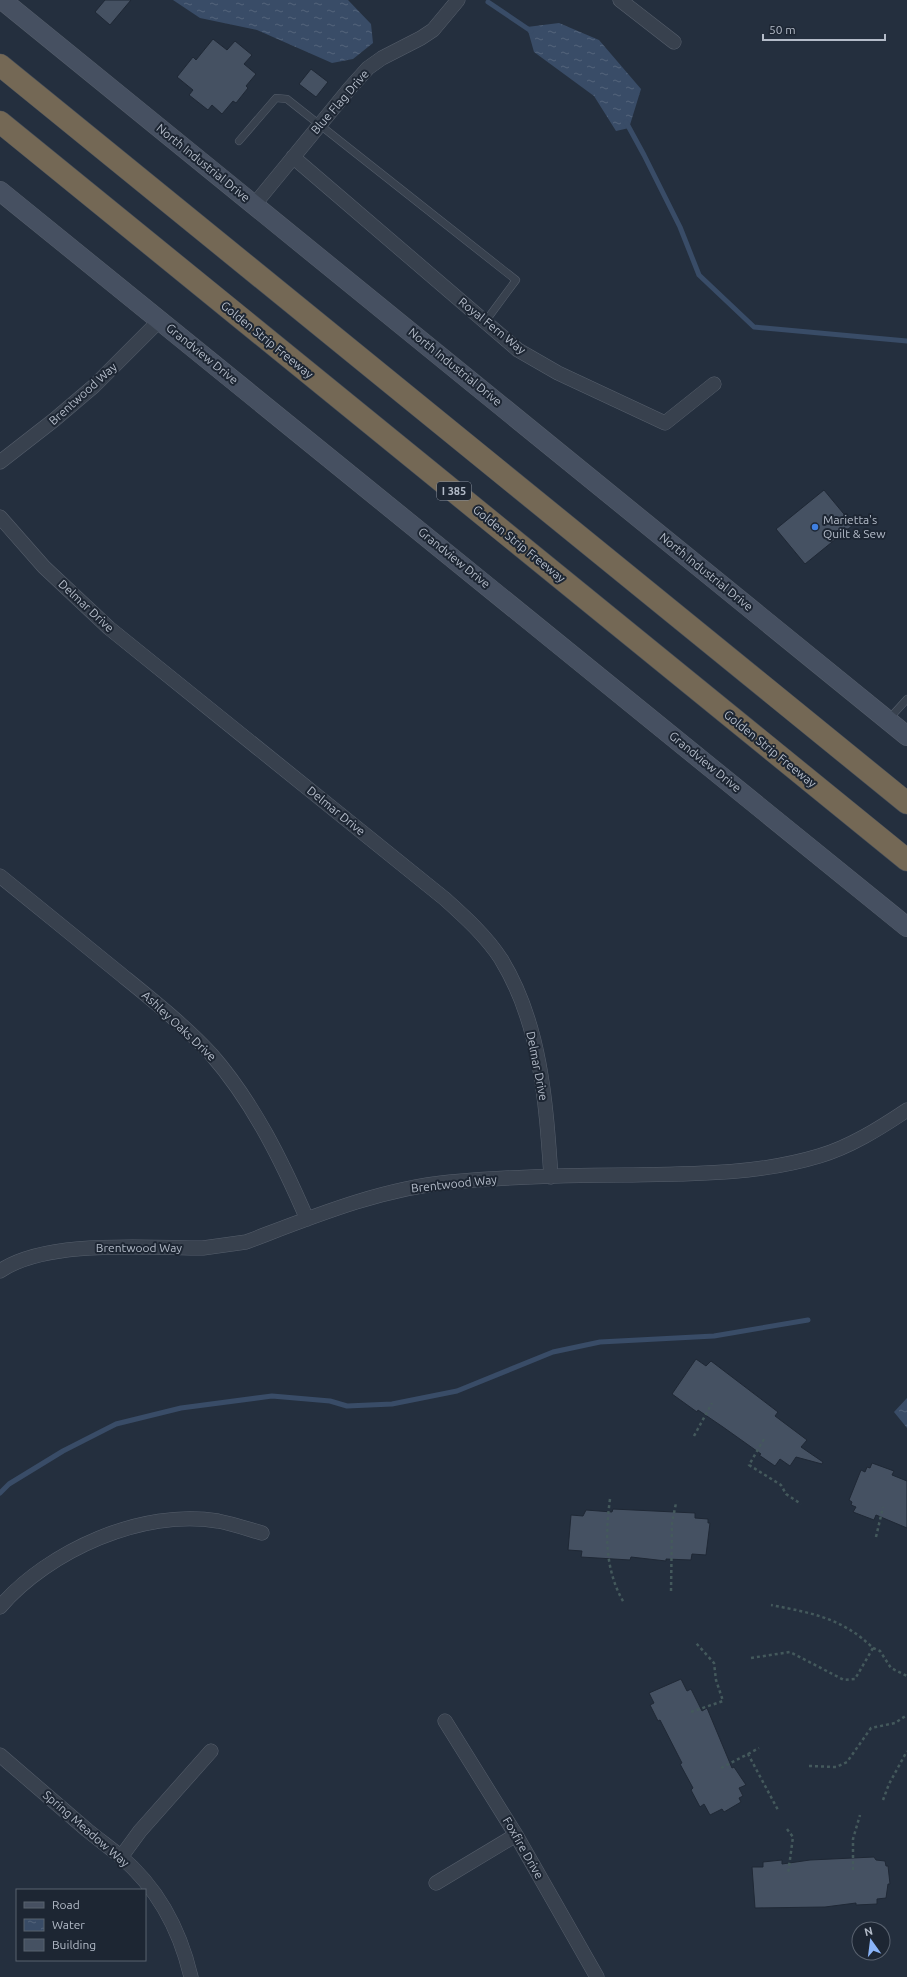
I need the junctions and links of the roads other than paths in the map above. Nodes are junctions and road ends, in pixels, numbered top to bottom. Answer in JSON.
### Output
{"nodes":[{"id":1,"x":2,"y":0,"type":"edge"},
{"id":2,"x":458,"y":0,"type":"edge"},
{"id":3,"x":620,"y":0,"type":"edge"},
{"id":4,"x":674,"y":42,"type":"dead end"},
{"id":5,"x":0,"y":65,"type":"edge"},
{"id":6,"x":0,"y":122,"type":"edge"},
{"id":7,"x":318,"y":126,"type":"junction"},
{"id":8,"x":238,"y":141,"type":"dead end"},
{"id":9,"x":293,"y":157,"type":"junction"},
{"id":10,"x":3,"y":198,"type":"edge"},
{"id":11,"x":254,"y":205,"type":"junction"},
{"id":12,"x":160,"y":320,"type":"junction"},
{"id":13,"x":485,"y":322,"type":"junction"},
{"id":14,"x":714,"y":384,"type":"dead end"},
{"id":15,"x":0,"y":462,"type":"edge"},
{"id":16,"x":0,"y":517,"type":"edge"},
{"id":17,"x":907,"y":699,"type":"edge"},
{"id":18,"x":888,"y":720,"type":"junction"},
{"id":19,"x":907,"y":736,"type":"edge"},
{"id":20,"x":907,"y":803,"type":"edge"},
{"id":21,"x":907,"y":860,"type":"edge"},
{"id":22,"x":0,"y":876,"type":"edge"},
{"id":23,"x":907,"y":927,"type":"edge"},
{"id":24,"x":907,"y":1110,"type":"edge"},
{"id":25,"x":551,"y":1177,"type":"junction"},
{"id":26,"x":307,"y":1219,"type":"junction"},
{"id":27,"x":1,"y":1268,"type":"edge"},
{"id":28,"x":262,"y":1533,"type":"dead end"},
{"id":29,"x":0,"y":1607,"type":"edge"},
{"id":30,"x":445,"y":1721,"type":"dead end"},
{"id":31,"x":211,"y":1751,"type":"dead end"},
{"id":32,"x":0,"y":1755,"type":"edge"},
{"id":33,"x":516,"y":1835,"type":"junction"},
{"id":34,"x":121,"y":1857,"type":"junction"},
{"id":35,"x":436,"y":1883,"type":"dead end"},
{"id":36,"x":191,"y":1977,"type":"edge"},
{"id":37,"x":597,"y":1977,"type":"edge"}],
"edges":[{"from":1,"to":11,"type":"street","name":"North Industrial Drive"},
{"from":2,"to":7,"type":"street","name":"Blue Flag Drive"},
{"from":3,"to":4,"type":"street"},
{"from":5,"to":20,"type":"highway"},
{"from":6,"to":21,"type":"highway","name":"Golden Strip Freeway","number":"I 385"},
{"from":7,"to":8,"type":"lane"},
{"from":7,"to":9,"type":"street","name":"Blue Flag Drive"},
{"from":7,"to":13,"type":"lane"},
{"from":9,"to":11,"type":"street","name":"Blue Flag Drive"},
{"from":9,"to":13,"type":"street","name":"Royal Fern Way"},
{"from":10,"to":12,"type":"street","name":"Grandview Drive"},
{"from":11,"to":18,"type":"street","name":"North Industrial Drive"},
{"from":12,"to":15,"type":"street","name":"Brentwood Way"},
{"from":12,"to":23,"type":"street","name":"Grandview Drive"},
{"from":13,"to":14,"type":"street","name":"Royal Fern Way"},
{"from":16,"to":25,"type":"street","name":"Delmar Drive"},
{"from":17,"to":18,"type":"lane"},
{"from":18,"to":19,"type":"street","name":"North Industrial Drive"},
{"from":22,"to":26,"type":"street","name":"Ashley Oaks Drive"},
{"from":24,"to":25,"type":"street","name":"Brentwood Way"},
{"from":25,"to":26,"type":"street","name":"Brentwood Way"},
{"from":26,"to":27,"type":"street","name":"Brentwood Way"},
{"from":28,"to":29,"type":"street"},
{"from":30,"to":33,"type":"street","name":"Foxfire Drive"},
{"from":31,"to":34,"type":"street"},
{"from":32,"to":34,"type":"street","name":"Spring Meadow Way"},
{"from":33,"to":35,"type":"street"},
{"from":33,"to":37,"type":"street","name":"Foxfire Drive"},
{"from":34,"to":36,"type":"street","name":"Spring Meadow Way"}]}
